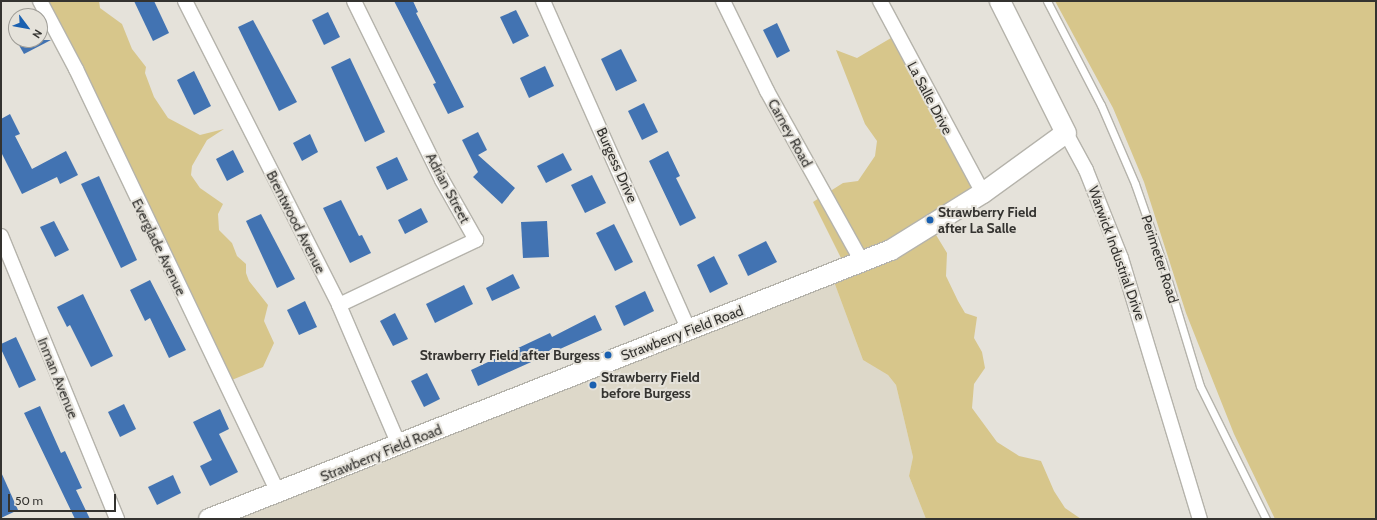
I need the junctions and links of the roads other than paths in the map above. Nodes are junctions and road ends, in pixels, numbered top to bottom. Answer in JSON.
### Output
{"nodes":[{"id":1,"x":40,"y":1,"type":"edge"},
{"id":2,"x":185,"y":1,"type":"edge"},
{"id":3,"x":354,"y":1,"type":"edge"},
{"id":4,"x":543,"y":1,"type":"edge"},
{"id":5,"x":723,"y":1,"type":"edge"},
{"id":6,"x":880,"y":1,"type":"edge"},
{"id":7,"x":1000,"y":1,"type":"edge"},
{"id":8,"x":1047,"y":1,"type":"edge"},
{"id":9,"x":1066,"y":133,"type":"junction"},
{"id":10,"x":982,"y":194,"type":"junction"},
{"id":11,"x":1,"y":236,"type":"edge"},
{"id":12,"x":862,"y":262,"type":"junction"},
{"id":13,"x":339,"y":305,"type":"junction"},
{"id":14,"x":689,"y":330,"type":"junction"},
{"id":15,"x":399,"y":445,"type":"junction"},
{"id":16,"x":278,"y":493,"type":"junction"},
{"id":17,"x":117,"y":519,"type":"edge"},
{"id":18,"x":209,"y":519,"type":"edge"},
{"id":19,"x":1200,"y":519,"type":"edge"},
{"id":20,"x":1266,"y":519,"type":"edge"}],
"edges":[{"from":1,"to":16,"type":"street","name":"Everglade Avenue"},
{"from":2,"to":13,"type":"street","name":"Brentwood Avenue"},
{"from":3,"to":13,"type":"street","name":"Adrian Street"},
{"from":4,"to":14,"type":"street","name":"Burgess Drive"},
{"from":5,"to":12,"type":"street","name":"Carney Road"},
{"from":6,"to":10,"type":"street","name":"La Salle Drive"},
{"from":7,"to":9,"type":"street","name":"Warwick Industrial Drive"},
{"from":8,"to":20,"type":"lane","name":"Perimeter Road"},
{"from":9,"to":10,"type":"street","name":"Strawberry Field Road"},
{"from":9,"to":19,"type":"street","name":"Warwick Industrial Drive"},
{"from":10,"to":12,"type":"street","name":"Strawberry Field Road"},
{"from":11,"to":17,"type":"street","name":"Inman Avenue"},
{"from":12,"to":14,"type":"street","name":"Strawberry Field Road"},
{"from":13,"to":15,"type":"street","name":"Brentwood Avenue"},
{"from":14,"to":15,"type":"street","name":"Strawberry Field Road"},
{"from":15,"to":16,"type":"street","name":"Strawberry Field Road"},
{"from":16,"to":18,"type":"street","name":"Strawberry Field Road"}]}
